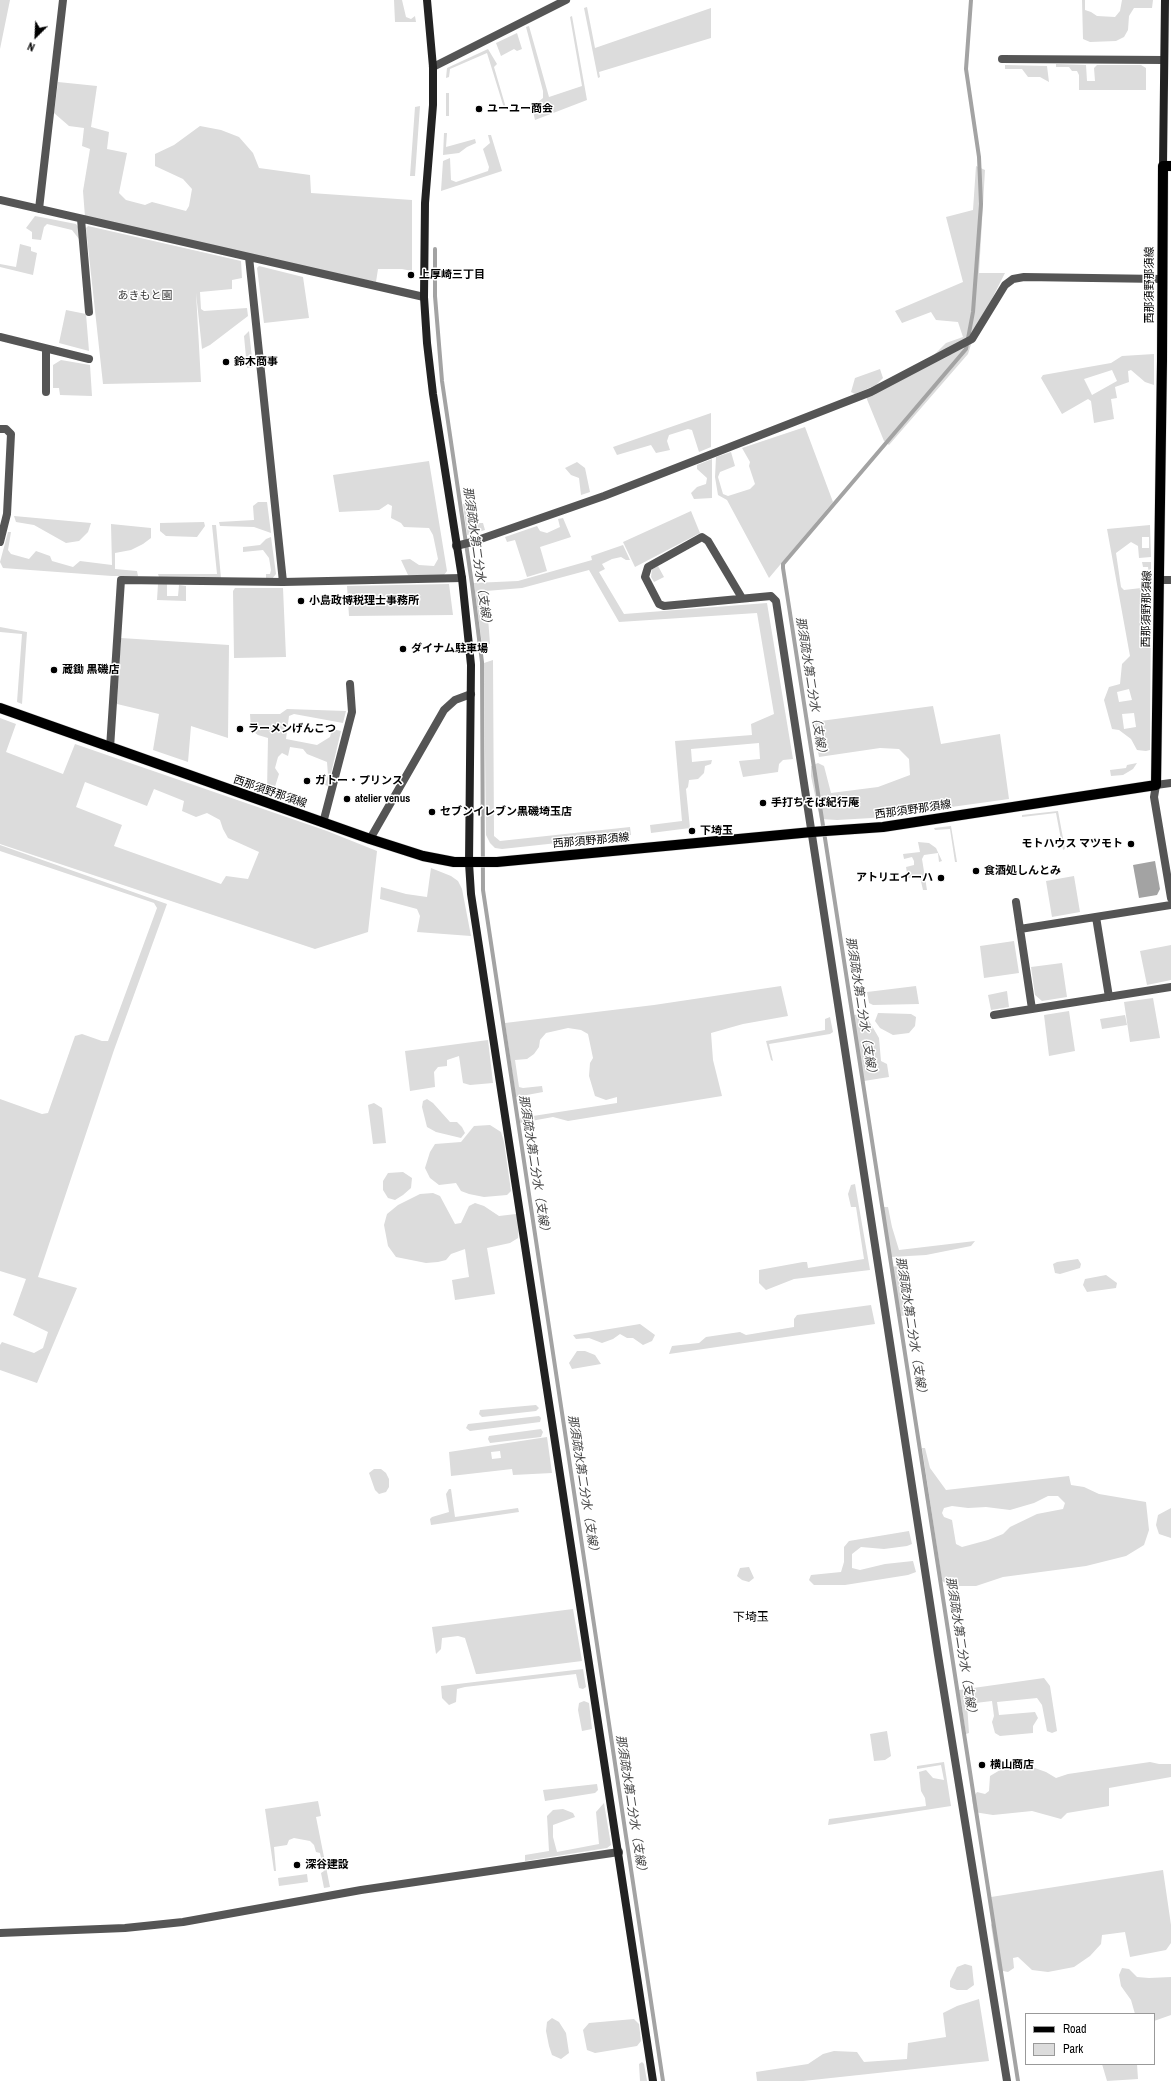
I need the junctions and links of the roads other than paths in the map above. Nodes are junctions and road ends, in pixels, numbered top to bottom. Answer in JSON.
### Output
{"nodes":[{"id":1,"x":63,"y":0,"type":"edge"},
{"id":2,"x":427,"y":0,"type":"edge"},
{"id":3,"x":566,"y":0,"type":"edge"},
{"id":4,"x":1165,"y":0,"type":"edge"},
{"id":5,"x":1002,"y":59,"type":"dead end"},
{"id":6,"x":1166,"y":65,"type":"edge"},
{"id":7,"x":433,"y":67,"type":"junction"},
{"id":8,"x":1167,"y":166,"type":"edge"},
{"id":9,"x":0,"y":200,"type":"edge"},
{"id":10,"x":39,"y":209,"type":"junction"},
{"id":11,"x":81,"y":219,"type":"junction"},
{"id":12,"x":249,"y":257,"type":"junction"},
{"id":13,"x":1161,"y":279,"type":"junction"},
{"id":14,"x":424,"y":297,"type":"junction"},
{"id":15,"x":89,"y":312,"type":"dead end"},
{"id":16,"x":0,"y":337,"type":"edge"},
{"id":17,"x":46,"y":350,"type":"junction"},
{"id":18,"x":89,"y":359,"type":"dead end"},
{"id":19,"x":46,"y":392,"type":"dead end"},
{"id":20,"x":0,"y":429,"type":"edge"},
{"id":21,"x":0,"y":542,"type":"edge"},
{"id":22,"x":456,"y":546,"type":"junction"},
{"id":23,"x":462,"y":578,"type":"junction"},
{"id":24,"x":1159,"y":580,"type":"junction"},
{"id":25,"x":1171,"y":580,"type":"edge"},
{"id":26,"x":284,"y":582,"type":"junction"},
{"id":27,"x":742,"y":598,"type":"junction"},
{"id":28,"x":350,"y":684,"type":"dead end"},
{"id":29,"x":471,"y":694,"type":"junction"},
{"id":30,"x":0,"y":708,"type":"edge"},
{"id":31,"x":110,"y":748,"type":"junction"},
{"id":32,"x":1171,"y":783,"type":"edge"},
{"id":33,"x":1156,"y":785,"type":"junction"},
{"id":34,"x":323,"y":822,"type":"junction"},
{"id":35,"x":812,"y":832,"type":"junction"},
{"id":36,"x":370,"y":839,"type":"junction"},
{"id":37,"x":469,"y":863,"type":"junction"},
{"id":38,"x":1170,"y":887,"type":"edge"},
{"id":39,"x":1171,"y":898,"type":"edge"},
{"id":40,"x":1016,"y":902,"type":"dead end"},
{"id":41,"x":1171,"y":905,"type":"edge"},
{"id":42,"x":1096,"y":917,"type":"junction"},
{"id":43,"x":1020,"y":929,"type":"junction"},
{"id":44,"x":1171,"y":987,"type":"edge"},
{"id":45,"x":1109,"y":997,"type":"junction"},
{"id":46,"x":1032,"y":1009,"type":"junction"},
{"id":47,"x":994,"y":1015,"type":"dead end"},
{"id":48,"x":619,"y":1852,"type":"junction"},
{"id":49,"x":0,"y":1933,"type":"edge"},
{"id":50,"x":653,"y":2081,"type":"edge"},
{"id":51,"x":1007,"y":2081,"type":"edge"}],
"edges":[{"from":1,"to":10,"type":"street"},
{"from":2,"to":7,"type":"street"},
{"from":3,"to":7,"type":"street"},
{"from":4,"to":6,"type":"street"},
{"from":5,"to":6,"type":"street"},
{"from":6,"to":8,"type":"street"},
{"from":7,"to":14,"type":"street"},
{"from":8,"to":13,"type":"main road","name":"西那須野那須線"},
{"from":9,"to":10,"type":"street"},
{"from":10,"to":11,"type":"street"},
{"from":11,"to":12,"type":"street"},
{"from":11,"to":15,"type":"street"},
{"from":12,"to":14,"type":"street"},
{"from":12,"to":26,"type":"street"},
{"from":13,"to":22,"type":"street"},
{"from":13,"to":24,"type":"main road","name":"西那須野那須線"},
{"from":14,"to":22,"type":"street"},
{"from":16,"to":17,"type":"street"},
{"from":17,"to":18,"type":"street"},
{"from":17,"to":19,"type":"street"},
{"from":20,"to":21,"type":"street"},
{"from":22,"to":23,"type":"street"},
{"from":23,"to":26,"type":"street"},
{"from":23,"to":29,"type":"street"},
{"from":24,"to":25,"type":"street"},
{"from":24,"to":33,"type":"main road","name":"西那須野那須線"},
{"from":26,"to":31,"type":"street"},
{"from":27,"to":27,"type":"street"},
{"from":27,"to":35,"type":"street"},
{"from":28,"to":34,"type":"street"},
{"from":29,"to":36,"type":"street"},
{"from":29,"to":37,"type":"street"},
{"from":30,"to":31,"type":"main road","name":"西那須野那須線"},
{"from":31,"to":34,"type":"main road","name":"西那須野那須線"},
{"from":32,"to":33,"type":"street"},
{"from":33,"to":35,"type":"main road","name":"西那須野那須線"},
{"from":33,"to":38,"type":"street"},
{"from":34,"to":36,"type":"main road","name":"西那須野那須線"},
{"from":35,"to":37,"type":"main road","name":"西那須野那須線"},
{"from":35,"to":51,"type":"street"},
{"from":36,"to":37,"type":"main road","name":"西那須野那須線"},
{"from":37,"to":48,"type":"street"},
{"from":38,"to":39,"type":"street"},
{"from":40,"to":43,"type":"street"},
{"from":41,"to":42,"type":"street"},
{"from":42,"to":43,"type":"street"},
{"from":42,"to":45,"type":"street"},
{"from":43,"to":46,"type":"street"},
{"from":44,"to":45,"type":"street"},
{"from":45,"to":46,"type":"street"},
{"from":46,"to":47,"type":"street"},
{"from":48,"to":49,"type":"street"},
{"from":48,"to":50,"type":"street"}]}
